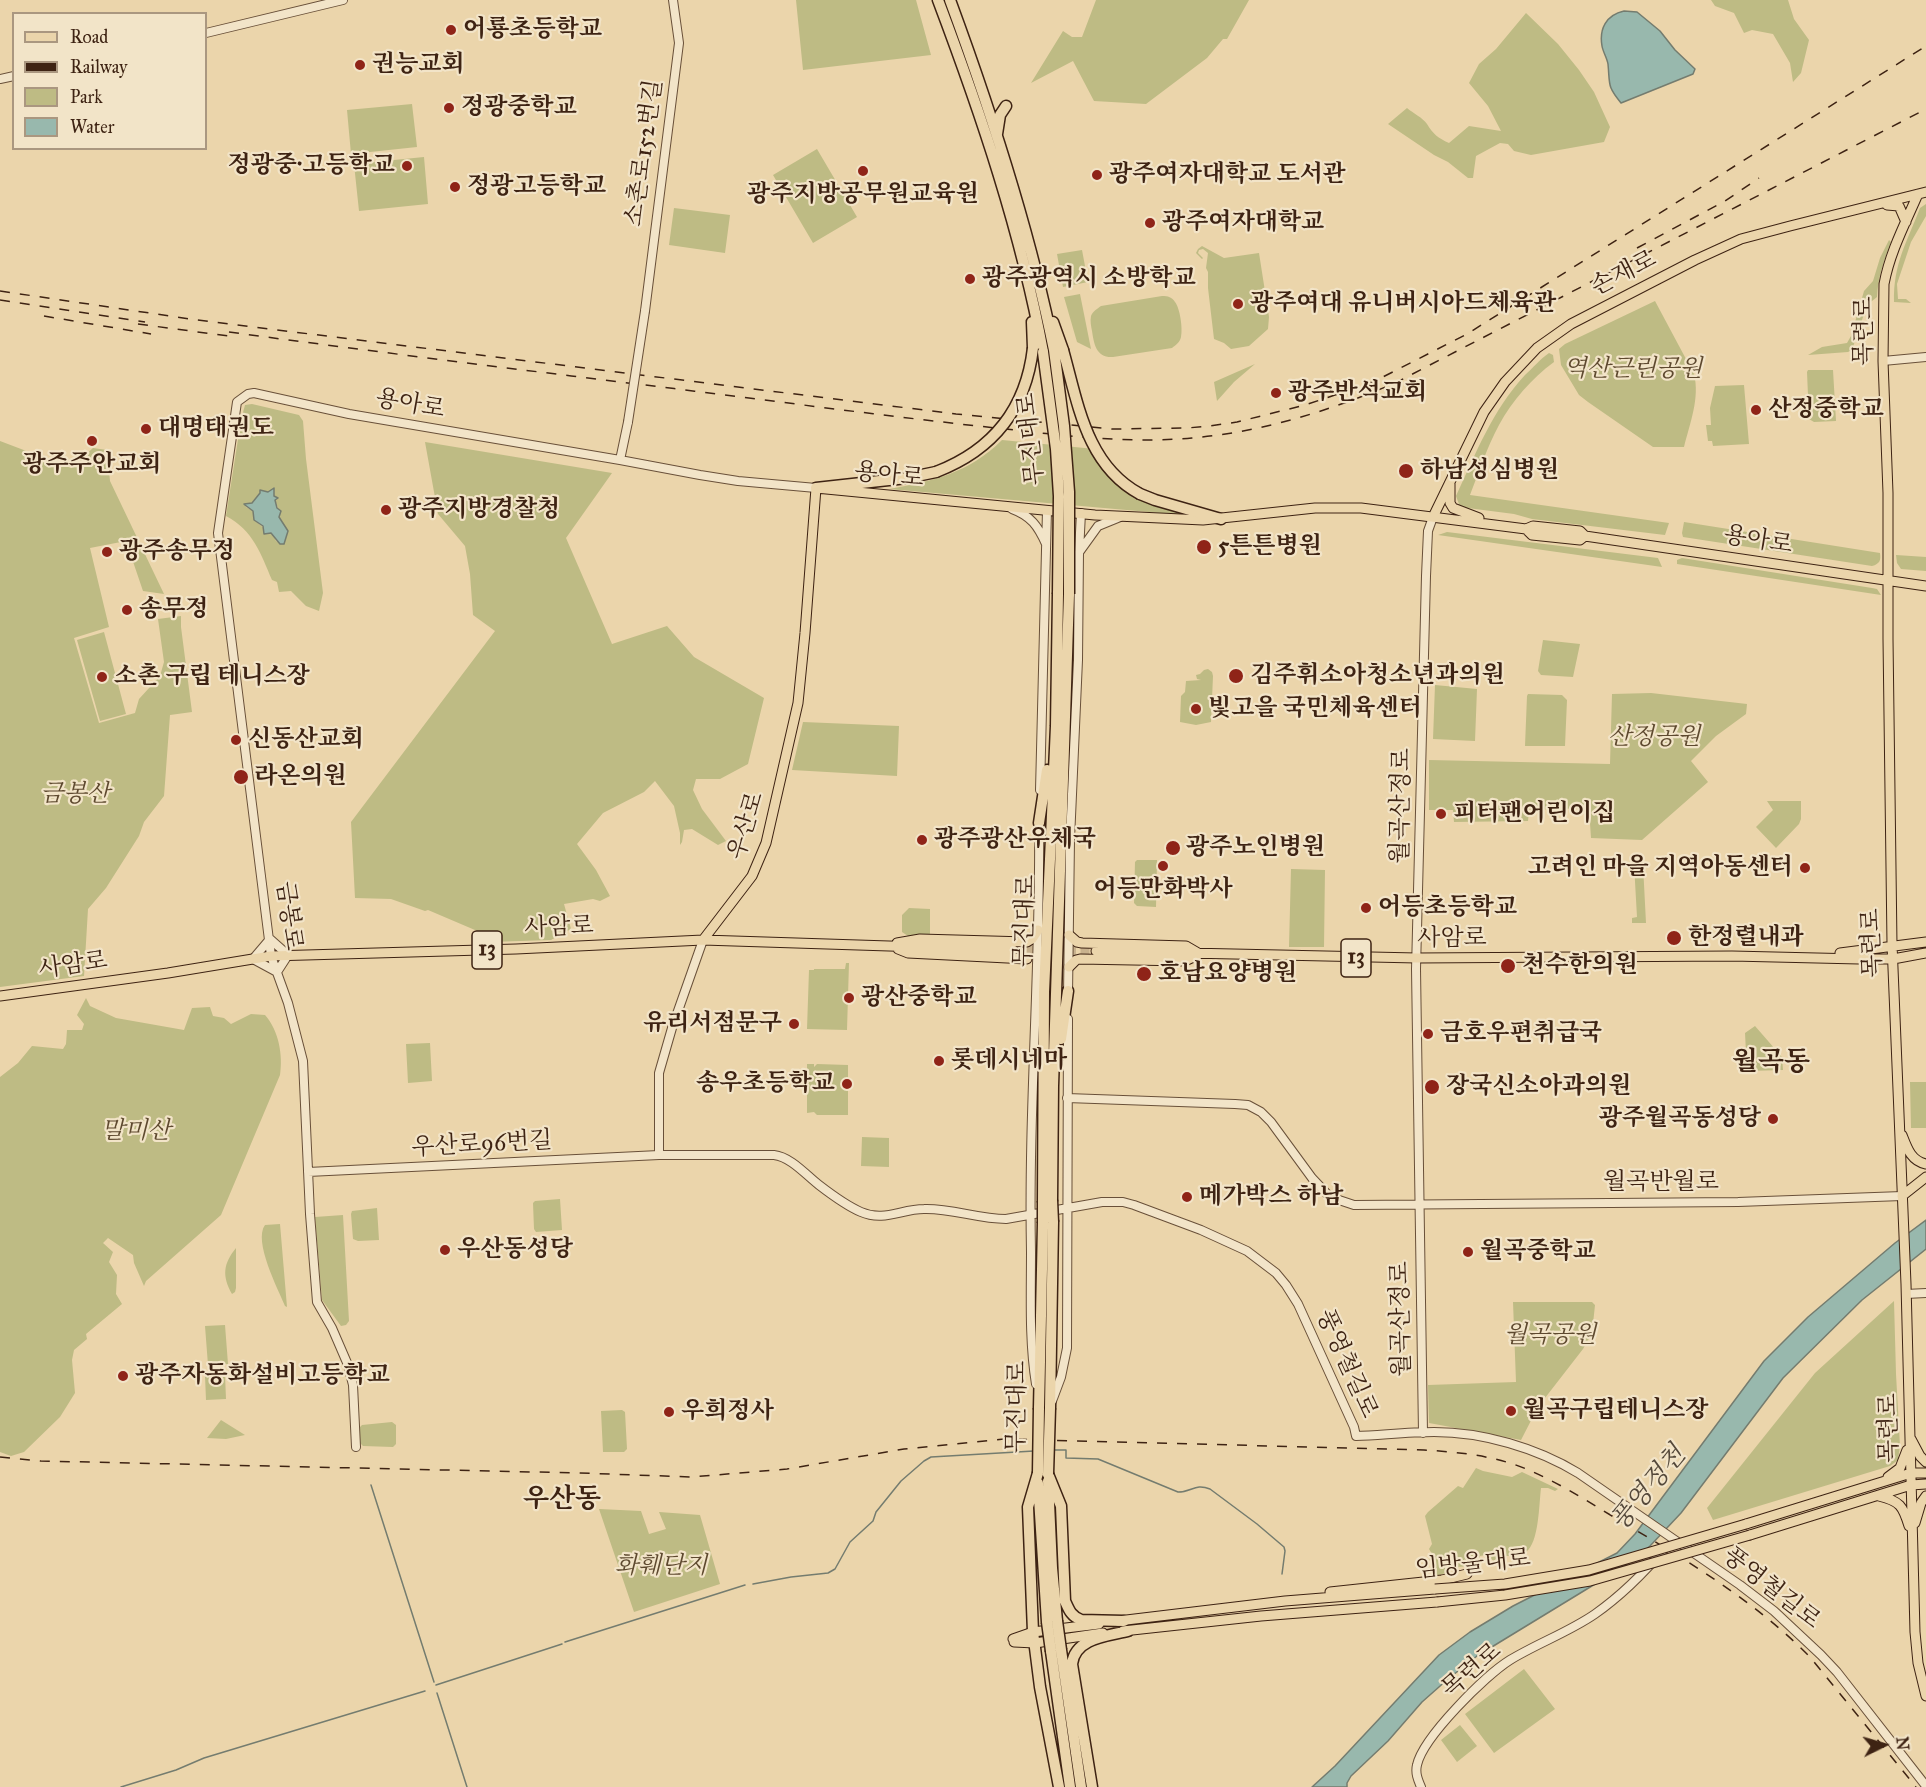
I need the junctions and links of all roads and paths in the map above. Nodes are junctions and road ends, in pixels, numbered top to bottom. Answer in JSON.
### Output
{"nodes":[{"id":1,"x":343,"y":0,"type":"edge"},
{"id":2,"x":673,"y":0,"type":"edge"},
{"id":3,"x":938,"y":0,"type":"edge"},
{"id":4,"x":950,"y":0,"type":"edge"},
{"id":5,"x":207,"y":33,"type":"edge"},
{"id":6,"x":986,"y":100,"type":"junction"},
{"id":7,"x":996,"y":136,"type":"junction"},
{"id":8,"x":1922,"y":193,"type":"edge"},
{"id":9,"x":1875,"y":205,"type":"junction"},
{"id":10,"x":1906,"y":222,"type":"junction"},
{"id":11,"x":1048,"y":350,"type":"junction"},
{"id":12,"x":1926,"y":357,"type":"edge"},
{"id":13,"x":1883,"y":360,"type":"junction"},
{"id":14,"x":254,"y":393,"type":"joint"},
{"id":15,"x":620,"y":460,"type":"junction"},
{"id":16,"x":1450,"y":481,"type":"junction"},
{"id":17,"x":816,"y":488,"type":"junction"},
{"id":18,"x":1006,"y":507,"type":"junction"},
{"id":19,"x":1047,"y":510,"type":"junction"},
{"id":20,"x":1082,"y":513,"type":"junction"},
{"id":21,"x":1122,"y":516,"type":"junction"},
{"id":22,"x":1433,"y":517,"type":"junction"},
{"id":23,"x":1221,"y":519,"type":"junction"},
{"id":24,"x":1501,"y":525,"type":"junction"},
{"id":25,"x":1047,"y":548,"type":"junction"},
{"id":26,"x":1079,"y":552,"type":"junction"},
{"id":27,"x":1888,"y":581,"type":"junction"},
{"id":28,"x":1926,"y":586,"type":"edge"},
{"id":29,"x":1064,"y":594,"type":"junction"},
{"id":30,"x":1056,"y":726,"type":"junction"},
{"id":31,"x":1064,"y":763,"type":"junction"},
{"id":32,"x":1071,"y":801,"type":"junction"},
{"id":33,"x":1040,"y":823,"type":"junction"},
{"id":34,"x":1040,"y":895,"type":"joint"},
{"id":35,"x":1043,"y":928,"type":"junction"},
{"id":36,"x":1069,"y":935,"type":"junction"},
{"id":37,"x":270,"y":939,"type":"junction"},
{"id":38,"x":703,"y":940,"type":"junction"},
{"id":39,"x":1926,"y":942,"type":"edge"},
{"id":40,"x":1088,"y":943,"type":"junction"},
{"id":41,"x":893,"y":946,"type":"junction"},
{"id":42,"x":1892,"y":948,"type":"junction"},
{"id":43,"x":1014,"y":950,"type":"junction"},
{"id":44,"x":1096,"y":951,"type":"tunnel mouth"},
{"id":45,"x":1922,"y":953,"type":"edge"},
{"id":46,"x":1200,"y":954,"type":"junction"},
{"id":47,"x":271,"y":956,"type":"junction"},
{"id":48,"x":288,"y":956,"type":"junction"},
{"id":49,"x":1808,"y":957,"type":"junction"},
{"id":50,"x":1417,"y":958,"type":"junction"},
{"id":51,"x":1893,"y":958,"type":"junction"},
{"id":52,"x":253,"y":959,"type":"junction"},
{"id":53,"x":1028,"y":959,"type":"joint"},
{"id":54,"x":1087,"y":959,"type":"junction"},
{"id":55,"x":1875,"y":959,"type":"junction"},
{"id":56,"x":1069,"y":967,"type":"junction"},
{"id":57,"x":277,"y":972,"type":"junction"},
{"id":58,"x":1037,"y":973,"type":"junction"},
{"id":59,"x":1894,"y":978,"type":"junction"},
{"id":60,"x":1068,"y":991,"type":"junction"},
{"id":61,"x":1044,"y":992,"type":"junction"},
{"id":62,"x":0,"y":996,"type":"edge"},
{"id":63,"x":1053,"y":1086,"type":"junction"},
{"id":64,"x":1067,"y":1098,"type":"junction"},
{"id":65,"x":1899,"y":1126,"type":"junction"},
{"id":66,"x":659,"y":1155,"type":"junction"},
{"id":67,"x":1926,"y":1164,"type":"edge"},
{"id":68,"x":308,"y":1172,"type":"junction"},
{"id":69,"x":1926,"y":1177,"type":"edge"},
{"id":70,"x":1902,"y":1196,"type":"junction"},
{"id":71,"x":1048,"y":1201,"type":"junction"},
{"id":72,"x":1420,"y":1205,"type":"junction"},
{"id":73,"x":1068,"y":1208,"type":"junction"},
{"id":74,"x":1030,"y":1215,"type":"junction"},
{"id":75,"x":1926,"y":1293,"type":"edge"},
{"id":76,"x":1906,"y":1294,"type":"junction"},
{"id":77,"x":1045,"y":1408,"type":"junction"},
{"id":78,"x":1423,"y":1432,"type":"junction"},
{"id":79,"x":1910,"y":1436,"type":"junction"},
{"id":80,"x":356,"y":1447,"type":"dead end"},
{"id":81,"x":1926,"y":1462,"type":"edge"},
{"id":82,"x":1911,"y":1473,"type":"junction"},
{"id":83,"x":1926,"y":1473,"type":"edge"},
{"id":84,"x":1043,"y":1474,"type":"junction"},
{"id":85,"x":1876,"y":1484,"type":"junction"},
{"id":86,"x":1926,"y":1484,"type":"edge"},
{"id":87,"x":1911,"y":1485,"type":"junction"},
{"id":88,"x":1877,"y":1496,"type":"junction"},
{"id":89,"x":1926,"y":1496,"type":"edge"},
{"id":90,"x":1912,"y":1537,"type":"junction"},
{"id":91,"x":1673,"y":1542,"type":"junction"},
{"id":92,"x":1467,"y":1574,"type":"dead end"},
{"id":93,"x":1434,"y":1585,"type":"junction"},
{"id":94,"x":1126,"y":1626,"type":"junction"},
{"id":95,"x":1034,"y":1637,"type":"junction"},
{"id":96,"x":1014,"y":1641,"type":"dead end"},
{"id":97,"x":1056,"y":1650,"type":"junction"},
{"id":98,"x":1028,"y":1653,"type":"dead end"},
{"id":99,"x":1037,"y":1659,"type":"junction"},
{"id":100,"x":1926,"y":1696,"type":"edge"},
{"id":101,"x":1926,"y":1786,"type":"edge"},
{"id":102,"x":1059,"y":1787,"type":"edge"},
{"id":103,"x":1070,"y":1787,"type":"edge"},
{"id":104,"x":1081,"y":1787,"type":"edge"},
{"id":105,"x":1092,"y":1787,"type":"edge"},
{"id":106,"x":1421,"y":1787,"type":"edge"}],
"edges":[{"from":1,"to":5,"type":"street"},
{"from":2,"to":15,"type":"street","name":"소촌로152번길","bridge":true},
{"from":3,"to":11,"type":"highway"},
{"from":4,"to":6,"type":"highway","name":"무진대로"},
{"from":6,"to":7,"type":"highway","name":"무진대로"},
{"from":6,"to":7,"type":"highway"},
{"from":7,"to":11,"type":"highway","name":"무진대로"},
{"from":8,"to":9,"type":"main road","name":"손재로"},
{"from":8,"to":10,"type":"main road","name":"목련로"},
{"from":9,"to":10,"type":"main road"},
{"from":9,"to":16,"type":"main road","name":"손재로"},
{"from":10,"to":13,"type":"main road","name":"목련로"},
{"from":11,"to":17,"type":"highway","bridge":true},
{"from":11,"to":23,"type":"highway","bridge":true},
{"from":11,"to":29,"type":"highway","name":"무진대로","bridge":true},
{"from":12,"to":13,"type":"street"},
{"from":13,"to":27,"type":"main road","name":"목련로"},
{"from":14,"to":15,"type":"street","name":"용아로"},
{"from":14,"to":37,"type":"street","name":"금봉로"},
{"from":15,"to":17,"type":"street","name":"용아로"},
{"from":16,"to":22,"type":"main road","name":"손재로"},
{"from":16,"to":24,"type":"main road"},
{"from":17,"to":18,"type":"main road","name":"용아로"},
{"from":17,"to":38,"type":"main road","name":"우산로"},
{"from":18,"to":19,"type":"main road","name":"용아로"},
{"from":18,"to":25,"type":"street"},
{"from":19,"to":20,"type":"main road","name":"용아로"},
{"from":19,"to":25,"type":"street","name":"무진대로"},
{"from":20,"to":21,"type":"main road","name":"용아로"},
{"from":20,"to":26,"type":"street","name":"무진대로"},
{"from":21,"to":23,"type":"main road","name":"용아로"},
{"from":21,"to":26,"type":"street"},
{"from":22,"to":23,"type":"main road","name":"용아로"},
{"from":22,"to":24,"type":"main road","name":"용아로"},
{"from":22,"to":50,"type":"street","name":"월곡산정로"},
{"from":24,"to":27,"type":"main road","name":"용아로"},
{"from":25,"to":26,"type":"street"},
{"from":25,"to":33,"type":"street","name":"무진대로"},
{"from":26,"to":32,"type":"street","name":"무진대로"},
{"from":27,"to":28,"type":"main road","name":"용아로"},
{"from":27,"to":42,"type":"main road","name":"목련로"},
{"from":29,"to":30,"type":"highway","name":"무진대로"},
{"from":29,"to":31,"type":"highway","name":"무진대로"},
{"from":30,"to":33,"type":"highway"},
{"from":30,"to":35,"type":"highway","name":"무진대로"},
{"from":31,"to":32,"type":"highway"},
{"from":31,"to":63,"type":"highway","name":"무진대로"},
{"from":32,"to":36,"type":"street","name":"무진대로"},
{"from":33,"to":34,"type":"street","name":"무진대로"},
{"from":34,"to":35,"type":"highway"},
{"from":35,"to":43,"type":"main road"},
{"from":35,"to":58,"type":"street","name":"무진대로"},
{"from":35,"to":61,"type":"highway","name":"무진대로"},
{"from":36,"to":40,"type":"main road"},
{"from":36,"to":56,"type":"street","name":"무진대로"},
{"from":37,"to":47,"type":"street","name":"금봉로"},
{"from":37,"to":48,"type":"street"},
{"from":37,"to":52,"type":"street"},
{"from":38,"to":41,"type":"main road","name":"사암로","number":"13"},
{"from":38,"to":48,"type":"main road","name":"사암로","number":"13"},
{"from":38,"to":66,"type":"street","name":"우산로"},
{"from":39,"to":42,"type":"main road","name":"사암로","number":"13"},
{"from":40,"to":46,"type":"main road"},
{"from":40,"to":54,"type":"main road"},
{"from":41,"to":43,"type":"main road"},
{"from":41,"to":43,"type":"main road"},
{"from":42,"to":49,"type":"main road","name":"사암로","number":"13"},
{"from":42,"to":51,"type":"main road","name":"목련로"},
{"from":43,"to":53,"type":"main road"},
{"from":44,"to":46,"type":"main road","name":"사암로","number":"13"},
{"from":45,"to":51,"type":"main road","name":"사암로","number":"13"},
{"from":45,"to":59,"type":"main road"},
{"from":46,"to":50,"type":"main road","name":"사암로","number":"13"},
{"from":46,"to":54,"type":"main road"},
{"from":47,"to":48,"type":"main road","name":"사암로","number":"13"},
{"from":47,"to":52,"type":"main road","name":"사암로","number":"13"},
{"from":47,"to":57,"type":"street","name":"금봉로"},
{"from":48,"to":57,"type":"street"},
{"from":49,"to":50,"type":"main road","name":"사암로","number":"13"},
{"from":49,"to":55,"type":"main road","name":"사암로","number":"13"},
{"from":50,"to":72,"type":"street","name":"월곡산정로"},
{"from":51,"to":55,"type":"main road","name":"사암로","number":"13"},
{"from":51,"to":59,"type":"main road","name":"목련로"},
{"from":52,"to":57,"type":"street"},
{"from":52,"to":62,"type":"main road","name":"사암로","number":"13"},
{"from":53,"to":58,"type":"street"},
{"from":54,"to":56,"type":"main road"},
{"from":55,"to":59,"type":"main road"},
{"from":56,"to":60,"type":"street","name":"무진대로"},
{"from":57,"to":68,"type":"street","name":"금봉로"},
{"from":58,"to":61,"type":"highway"},
{"from":58,"to":74,"type":"street","name":"무진대로"},
{"from":59,"to":65,"type":"main road","name":"목련로"},
{"from":60,"to":63,"type":"highway"},
{"from":60,"to":64,"type":"street","name":"무진대로"},
{"from":61,"to":71,"type":"highway","name":"무진대로"},
{"from":63,"to":71,"type":"highway","name":"무진대로"},
{"from":64,"to":72,"type":"street"},
{"from":64,"to":73,"type":"street","name":"무진대로"},
{"from":65,"to":67,"type":"main road"},
{"from":65,"to":70,"type":"main road","name":"목련로"},
{"from":66,"to":68,"type":"street","name":"우산로96번길"},
{"from":66,"to":74,"type":"street","name":"우산로96번길"},
{"from":68,"to":80,"type":"street","name":"금봉로"},
{"from":69,"to":70,"type":"main road"},
{"from":70,"to":72,"type":"street","name":"월곡반월로"},
{"from":70,"to":76,"type":"main road","name":"목련로"},
{"from":71,"to":77,"type":"highway","name":"무진대로","bridge":true},
{"from":72,"to":78,"type":"street","name":"월곡산정로"},
{"from":73,"to":74,"type":"street","name":"우산로96번길"},
{"from":73,"to":77,"type":"street","name":"무진대로"},
{"from":73,"to":78,"type":"street","name":"풍영철길로"},
{"from":74,"to":77,"type":"street","name":"무진대로"},
{"from":75,"to":76,"type":"street"},
{"from":76,"to":79,"type":"main road","name":"목련로"},
{"from":77,"to":84,"type":"highway","name":"무진대로","bridge":true},
{"from":78,"to":91,"type":"street","name":"풍영철길로"},
{"from":79,"to":81,"type":"main road"},
{"from":79,"to":82,"type":"main road","name":"목련로"},
{"from":79,"to":85,"type":"main road"},
{"from":82,"to":83,"type":"main road","name":"임방울대로"},
{"from":82,"to":85,"type":"main road","name":"임방울대로"},
{"from":82,"to":87,"type":"main road","name":"목련로"},
{"from":84,"to":94,"type":"highway"},
{"from":84,"to":95,"type":"highway"},
{"from":84,"to":97,"type":"highway","name":"무진대로","bridge":true},
{"from":85,"to":93,"type":"main road","name":"임방울대로","bridge":true},
{"from":86,"to":87,"type":"main road"},
{"from":87,"to":88,"type":"main road"},
{"from":87,"to":90,"type":"main road","name":"목련로"},
{"from":88,"to":90,"type":"main road"},
{"from":88,"to":94,"type":"main road","name":"임방울대로","bridge":true},
{"from":89,"to":90,"type":"main road"},
{"from":90,"to":100,"type":"main road","name":"목련로"},
{"from":91,"to":101,"type":"street","name":"풍영철길로"},
{"from":91,"to":106,"type":"street","name":"목련로"},
{"from":92,"to":93,"type":"main road"},
{"from":93,"to":94,"type":"main road","name":"임방울대로"},
{"from":94,"to":95,"type":"main road","name":"임방울대로"},
{"from":94,"to":105,"type":"highway"},
{"from":95,"to":96,"type":"main road","name":"임방울대로"},
{"from":95,"to":99,"type":"highway"},
{"from":97,"to":103,"type":"highway","name":"무진대로"},
{"from":97,"to":104,"type":"highway","name":"무진대로"},
{"from":98,"to":99,"type":"highway"},
{"from":99,"to":102,"type":"highway"}]}
